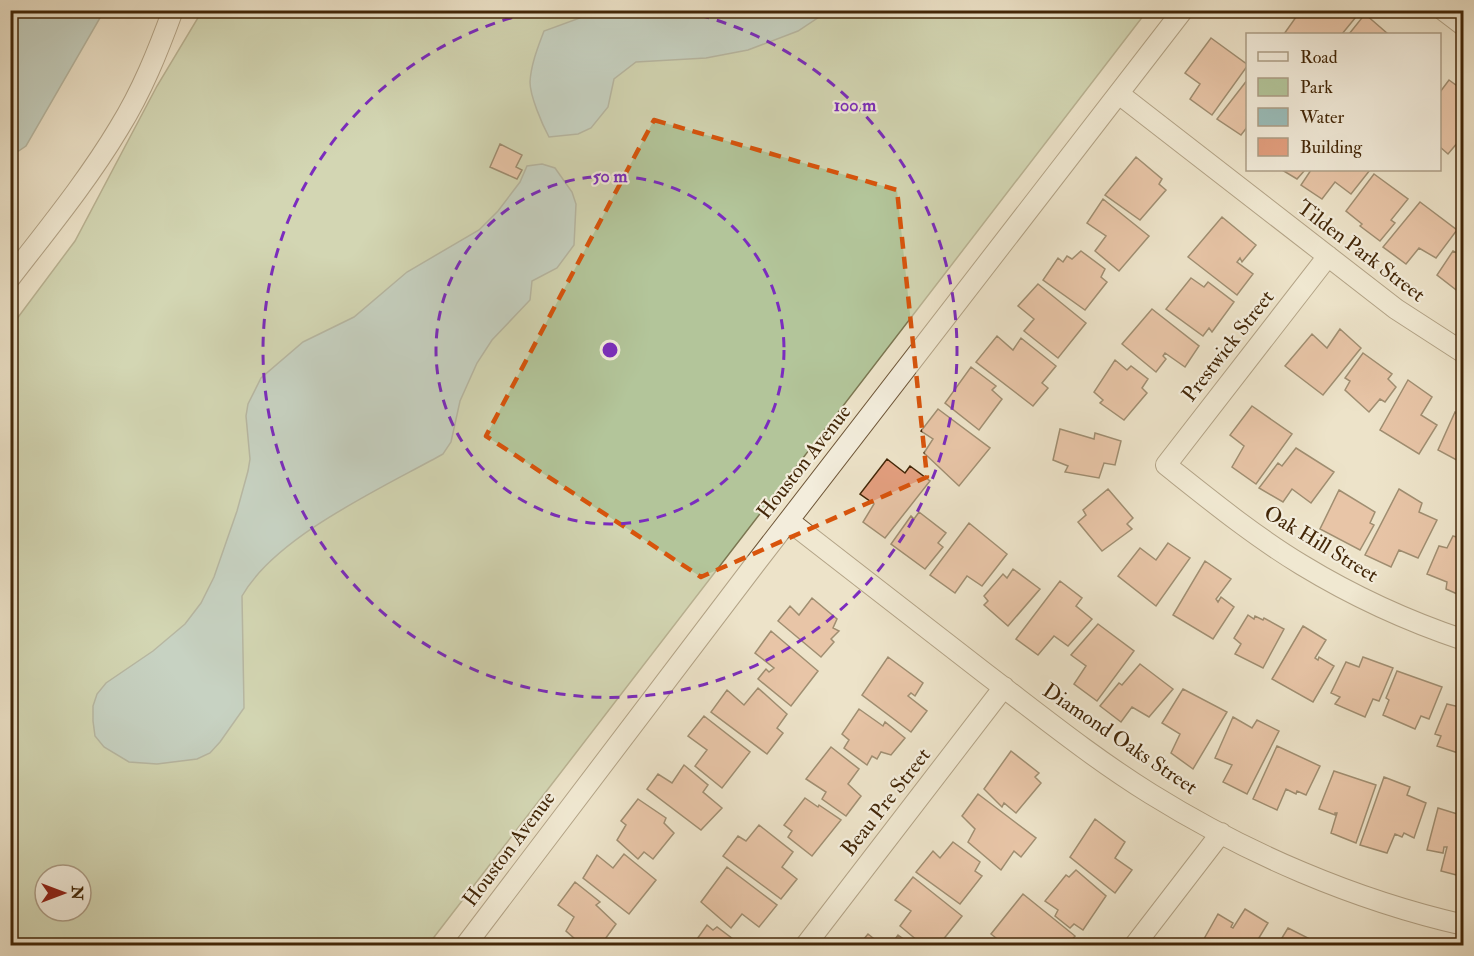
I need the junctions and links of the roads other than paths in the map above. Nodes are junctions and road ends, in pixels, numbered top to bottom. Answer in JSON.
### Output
{"nodes":[{"id":1,"x":173,"y":10,"type":"edge"},
{"id":2,"x":1184,"y":10,"type":"edge"},
{"id":3,"x":1443,"y":10,"type":"edge"},
{"id":4,"x":1464,"y":26,"type":"edge"},
{"id":5,"x":1119,"y":94,"type":"junction"},
{"id":6,"x":1328,"y":256,"type":"junction"},
{"id":7,"x":10,"y":278,"type":"edge"},
{"id":8,"x":1464,"y":353,"type":"edge"},
{"id":9,"x":1166,"y":465,"type":"joint"},
{"id":10,"x":789,"y":521,"type":"junction"},
{"id":11,"x":1464,"y":640,"type":"edge"},
{"id":12,"x":1004,"y":687,"type":"junction"},
{"id":13,"x":1221,"y":833,"type":"junction"},
{"id":14,"x":1464,"y":925,"type":"edge"},
{"id":15,"x":465,"y":945,"type":"edge"},
{"id":16,"x":805,"y":945,"type":"edge"},
{"id":17,"x":1134,"y":945,"type":"edge"}],
"edges":[{"from":1,"to":7,"type":"street"},
{"from":2,"to":5,"type":"street","name":"Houston Avenue"},
{"from":3,"to":4,"type":"street"},
{"from":5,"to":6,"type":"street","name":"Tilden Park Street"},
{"from":5,"to":10,"type":"street","name":"Houston Avenue"},
{"from":6,"to":8,"type":"street","name":"Tilden Park Street"},
{"from":6,"to":9,"type":"street","name":"Prestwick Street"},
{"from":9,"to":11,"type":"street","name":"Oak Hill Street"},
{"from":10,"to":12,"type":"street","name":"Diamond Oaks Street"},
{"from":10,"to":15,"type":"street","name":"Houston Avenue"},
{"from":12,"to":13,"type":"street","name":"Diamond Oaks Street"},
{"from":12,"to":16,"type":"street","name":"Beau Pre Street"},
{"from":13,"to":14,"type":"street","name":"Diamond Oaks Street"},
{"from":13,"to":17,"type":"street"}]}
